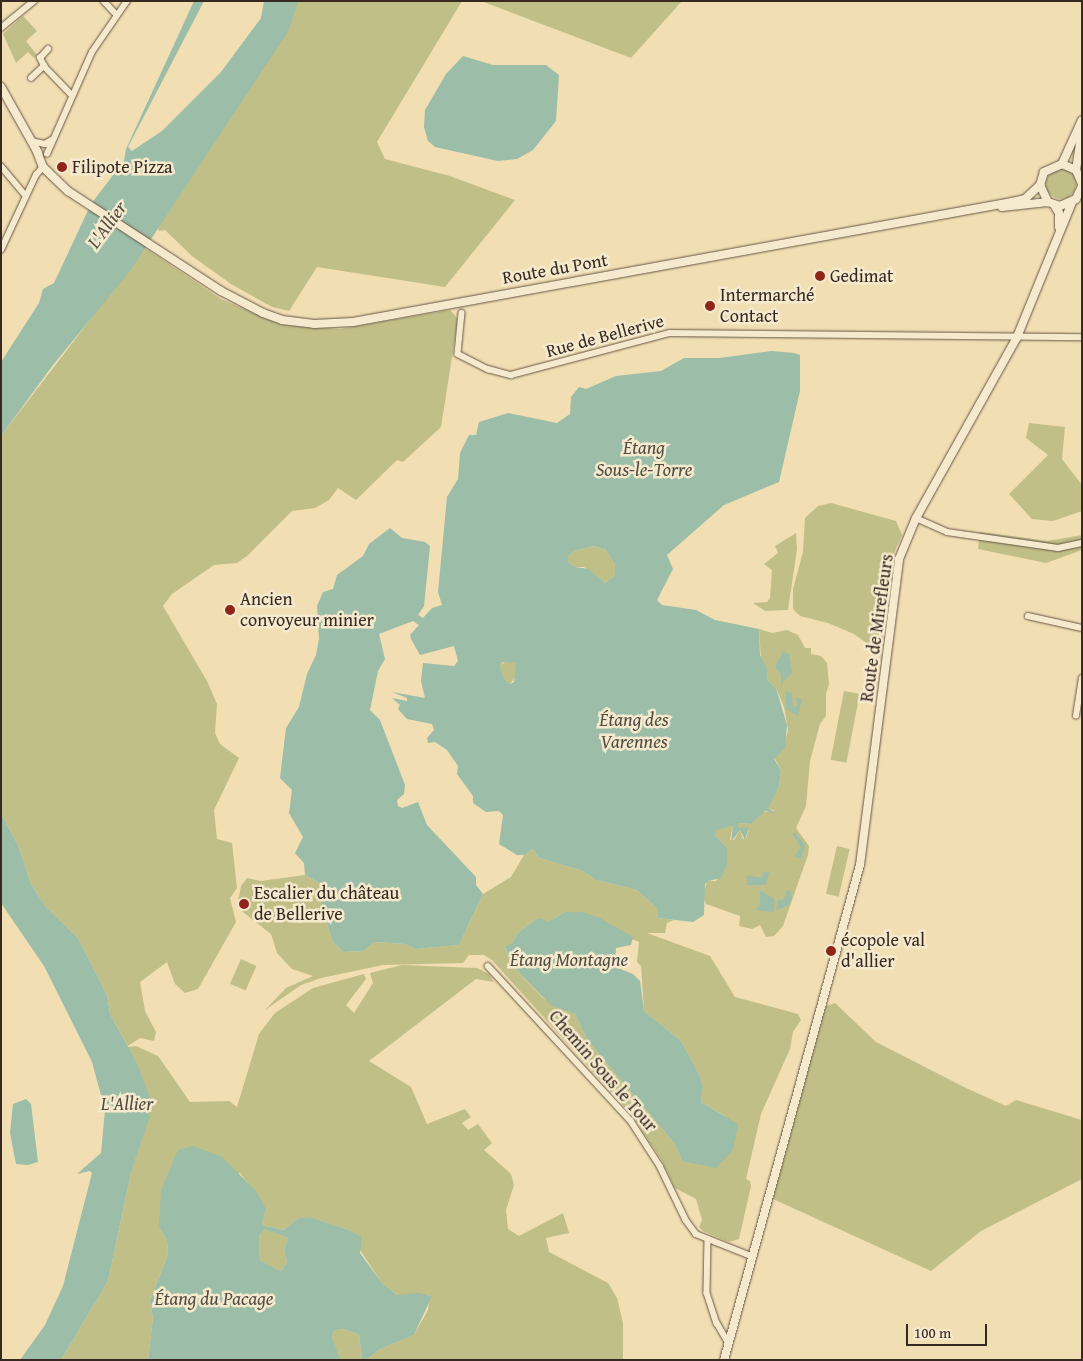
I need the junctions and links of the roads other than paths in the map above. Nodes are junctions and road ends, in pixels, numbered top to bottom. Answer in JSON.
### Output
{"nodes":[{"id":1,"x":34,"y":1,"type":"edge"},
{"id":2,"x":104,"y":1,"type":"edge"},
{"id":3,"x":127,"y":1,"type":"edge"},
{"id":4,"x":116,"y":14,"type":"junction"},
{"id":5,"x":1,"y":28,"type":"edge"},
{"id":6,"x":48,"y":49,"type":"dead end"},
{"id":7,"x":44,"y":66,"type":"junction"},
{"id":8,"x":30,"y":78,"type":"dead end"},
{"id":9,"x":1,"y":87,"type":"edge"},
{"id":10,"x":72,"y":95,"type":"junction"},
{"id":11,"x":1082,"y":120,"type":"edge"},
{"id":12,"x":1082,"y":130,"type":"edge"},
{"id":13,"x":52,"y":140,"type":"junction"},
{"id":14,"x":31,"y":141,"type":"junction"},
{"id":15,"x":36,"y":150,"type":"junction"},
{"id":16,"x":47,"y":154,"type":"dead end"},
{"id":17,"x":1062,"y":164,"type":"junction"},
{"id":18,"x":1,"y":166,"type":"edge"},
{"id":19,"x":43,"y":167,"type":"junction"},
{"id":20,"x":1076,"y":170,"type":"junction"},
{"id":21,"x":1082,"y":183,"type":"edge"},
{"id":22,"x":1040,"y":185,"type":"junction"},
{"id":23,"x":68,"y":191,"type":"junction"},
{"id":24,"x":1080,"y":195,"type":"edge"},
{"id":25,"x":26,"y":196,"type":"junction"},
{"id":26,"x":1072,"y":202,"type":"junction"},
{"id":27,"x":1051,"y":203,"type":"junction"},
{"id":28,"x":978,"y":208,"type":"junction"},
{"id":29,"x":1056,"y":241,"type":"junction"},
{"id":30,"x":1,"y":250,"type":"edge"},
{"id":31,"x":462,"y":312,"type":"dead end"},
{"id":32,"x":1017,"y":337,"type":"junction"},
{"id":33,"x":1082,"y":337,"type":"edge"},
{"id":34,"x":916,"y":518,"type":"junction"},
{"id":35,"x":1082,"y":543,"type":"edge"},
{"id":36,"x":1028,"y":616,"type":"dead end"},
{"id":37,"x":1082,"y":628,"type":"edge"},
{"id":38,"x":1082,"y":678,"type":"edge"},
{"id":39,"x":1076,"y":716,"type":"dead end"},
{"id":40,"x":488,"y":966,"type":"dead end"},
{"id":41,"x":708,"y":1239,"type":"junction"},
{"id":42,"x":751,"y":1256,"type":"junction"},
{"id":43,"x":728,"y":1342,"type":"junction"},
{"id":44,"x":724,"y":1360,"type":"edge"}],
"edges":[{"from":1,"to":5,"type":"street"},
{"from":2,"to":4,"type":"street"},
{"from":3,"to":4,"type":"street"},
{"from":4,"to":10,"type":"street"},
{"from":6,"to":7,"type":"street"},
{"from":7,"to":8,"type":"street"},
{"from":7,"to":10,"type":"street"},
{"from":9,"to":14,"type":"main road"},
{"from":10,"to":13,"type":"street"},
{"from":11,"to":17,"type":"main road"},
{"from":12,"to":20,"type":"main road"},
{"from":13,"to":14,"type":"street"},
{"from":13,"to":16,"type":"street"},
{"from":14,"to":15,"type":"main road"},
{"from":15,"to":19,"type":"main road"},
{"from":15,"to":23,"type":"main road"},
{"from":17,"to":20,"type":"main road"},
{"from":17,"to":22,"type":"main road"},
{"from":18,"to":25,"type":"street"},
{"from":19,"to":23,"type":"main road"},
{"from":19,"to":25,"type":"street"},
{"from":20,"to":21,"type":"main road"},
{"from":21,"to":24,"type":"main road"},
{"from":22,"to":27,"type":"main road"},
{"from":22,"to":28,"type":"main road","name":"Route du Pont"},
{"from":23,"to":28,"type":"main road","name":"Route du Pont"},
{"from":24,"to":26,"type":"main road"},
{"from":25,"to":30,"type":"street"},
{"from":26,"to":27,"type":"main road"},
{"from":26,"to":29,"type":"main road","name":"Route de Mirefleurs"},
{"from":27,"to":28,"type":"main road","name":"Route du Pont"},
{"from":27,"to":29,"type":"main road","name":"Route de Mirefleurs"},
{"from":29,"to":32,"type":"main road","name":"Route de Mirefleurs"},
{"from":31,"to":32,"type":"street","name":"Rue de Bellerive"},
{"from":32,"to":33,"type":"street"},
{"from":32,"to":34,"type":"main road","name":"Route de Mirefleurs"},
{"from":34,"to":35,"type":"street"},
{"from":34,"to":42,"type":"main road","name":"Route de Mirefleurs"},
{"from":36,"to":37,"type":"street"},
{"from":38,"to":39,"type":"street"},
{"from":40,"to":41,"type":"street","name":"Chemin Sous le Tour"},
{"from":41,"to":42,"type":"street","name":"Chemin Sous le Tour"},
{"from":41,"to":43,"type":"street"},
{"from":42,"to":43,"type":"main road","name":"Route de Mirefleurs"},
{"from":43,"to":44,"type":"main road","name":"Route de Mirefleurs"}]}
